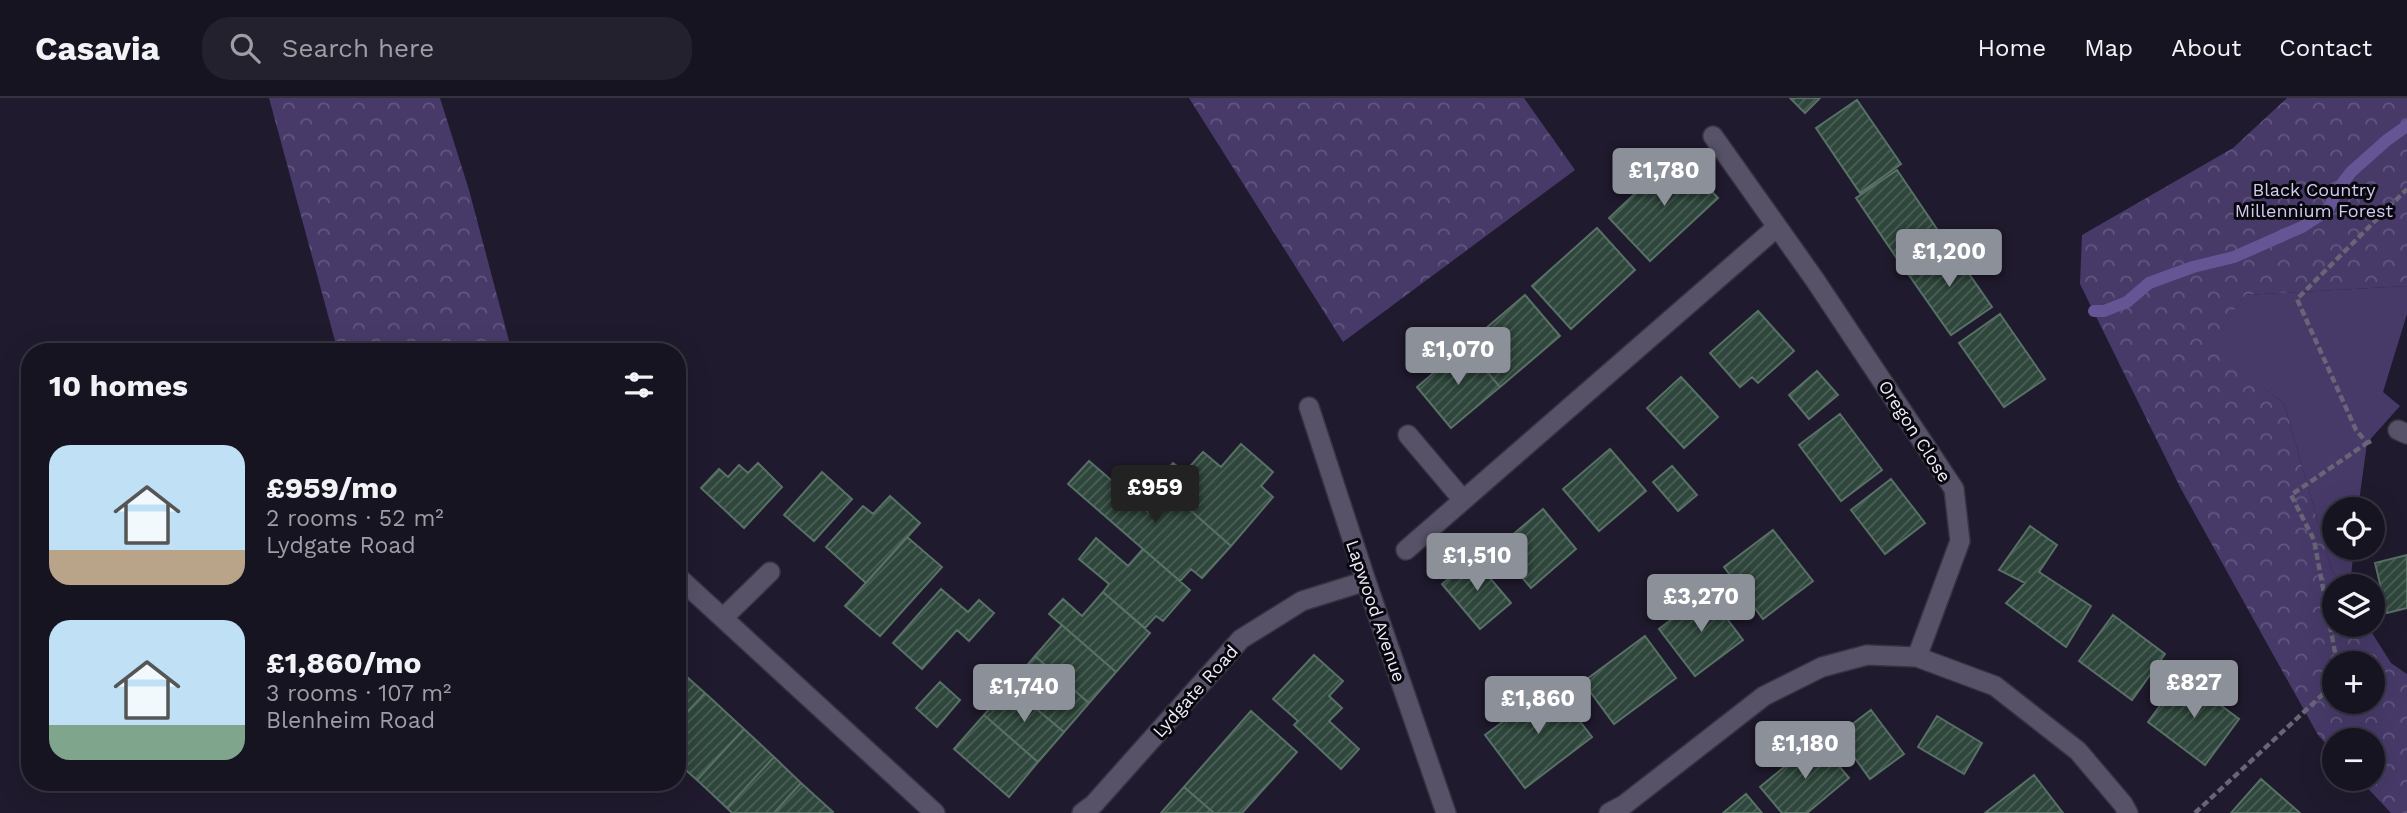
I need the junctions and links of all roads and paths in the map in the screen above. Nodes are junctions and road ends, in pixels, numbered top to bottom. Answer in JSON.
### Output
{"nodes":[{"id":1,"x":1713,"y":136,"type":"dead end"},
{"id":2,"x":2407,"y":189,"type":"edge"},
{"id":3,"x":1777,"y":227,"type":"junction"},
{"id":4,"x":1309,"y":407,"type":"dead end"},
{"id":5,"x":2402,"y":432,"type":"edge"},
{"id":6,"x":1408,"y":435,"type":"dead end"},
{"id":7,"x":2367,"y":443,"type":"junction"},
{"id":8,"x":1463,"y":500,"type":"junction"},
{"id":9,"x":1406,"y":550,"type":"dead end"},
{"id":10,"x":770,"y":572,"type":"dead end"},
{"id":11,"x":1366,"y":581,"type":"junction"},
{"id":12,"x":686,"y":584,"type":"edge"},
{"id":13,"x":724,"y":617,"type":"junction"},
{"id":14,"x":2335,"y":651,"type":"edge"},
{"id":15,"x":1917,"y":657,"type":"junction"},
{"id":16,"x":2322,"y":695,"type":"edge"},
{"id":17,"x":934,"y":813,"type":"edge"},
{"id":18,"x":1082,"y":813,"type":"edge"},
{"id":19,"x":1446,"y":813,"type":"edge"},
{"id":20,"x":1609,"y":813,"type":"edge"},
{"id":21,"x":2128,"y":813,"type":"edge"},
{"id":22,"x":2195,"y":813,"type":"edge"}],
"edges":[{"from":1,"to":3,"type":"street","name":"Oregon Close"},
{"from":2,"to":7,"type":"path"},
{"from":3,"to":8,"type":"street"},
{"from":3,"to":15,"type":"street","name":"Oregon Close"},
{"from":4,"to":11,"type":"street","name":"Lapwood Avenue"},
{"from":5,"to":7,"type":"path"},
{"from":6,"to":8,"type":"street"},
{"from":7,"to":14,"type":"path"},
{"from":8,"to":9,"type":"street"},
{"from":10,"to":13,"type":"street"},
{"from":11,"to":18,"type":"street","name":"Lydgate Road"},
{"from":11,"to":19,"type":"street","name":"Lapwood Avenue"},
{"from":12,"to":13,"type":"street"},
{"from":13,"to":17,"type":"street"},
{"from":15,"to":20,"type":"street"},
{"from":15,"to":21,"type":"street"},
{"from":16,"to":22,"type":"path"}]}
